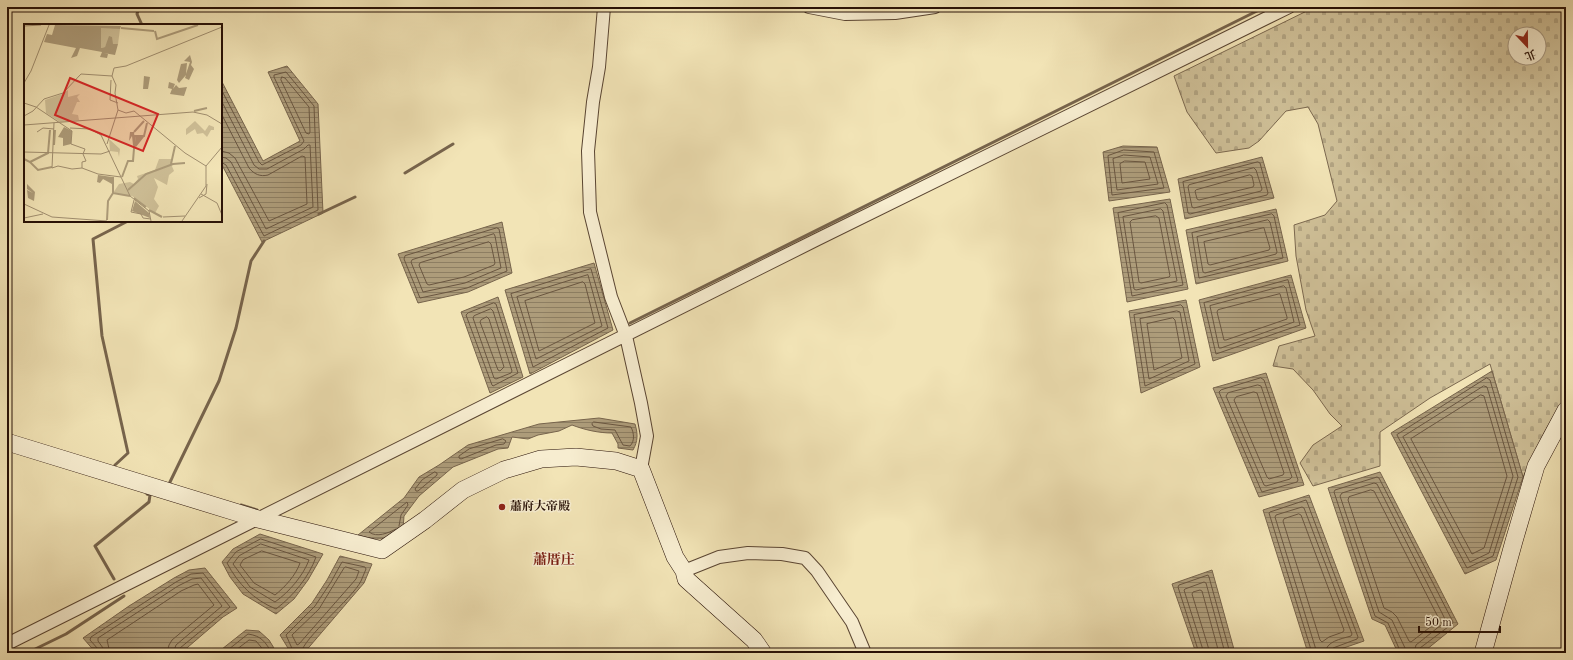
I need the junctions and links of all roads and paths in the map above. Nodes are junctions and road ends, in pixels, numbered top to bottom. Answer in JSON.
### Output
{"nodes":[{"id":1,"x":604,"y":7,"type":"edge"},
{"id":2,"x":809,"y":7,"type":"edge"},
{"id":3,"x":935,"y":7,"type":"edge"},
{"id":4,"x":1290,"y":7,"type":"edge"},
{"id":5,"x":626,"y":336,"type":"junction"},
{"id":6,"x":1566,"y":410,"type":"edge"},
{"id":7,"x":7,"y":442,"type":"edge"},
{"id":8,"x":641,"y":469,"type":"junction"},
{"id":9,"x":258,"y":518,"type":"junction"},
{"id":10,"x":684,"y":571,"type":"junction"},
{"id":11,"x":7,"y":644,"type":"edge"},
{"id":12,"x":763,"y":653,"type":"edge"},
{"id":13,"x":865,"y":653,"type":"edge"},
{"id":14,"x":1483,"y":653,"type":"edge"}],
"edges":[{"from":1,"to":5,"type":"street"},
{"from":2,"to":3,"type":"street"},
{"from":4,"to":5,"type":"street"},
{"from":5,"to":8,"type":"street"},
{"from":5,"to":9,"type":"street"},
{"from":6,"to":14,"type":"street"},
{"from":7,"to":9,"type":"street"},
{"from":8,"to":9,"type":"street"},
{"from":8,"to":10,"type":"street"},
{"from":9,"to":11,"type":"street"},
{"from":10,"to":12,"type":"street"},
{"from":10,"to":13,"type":"street"}]}
